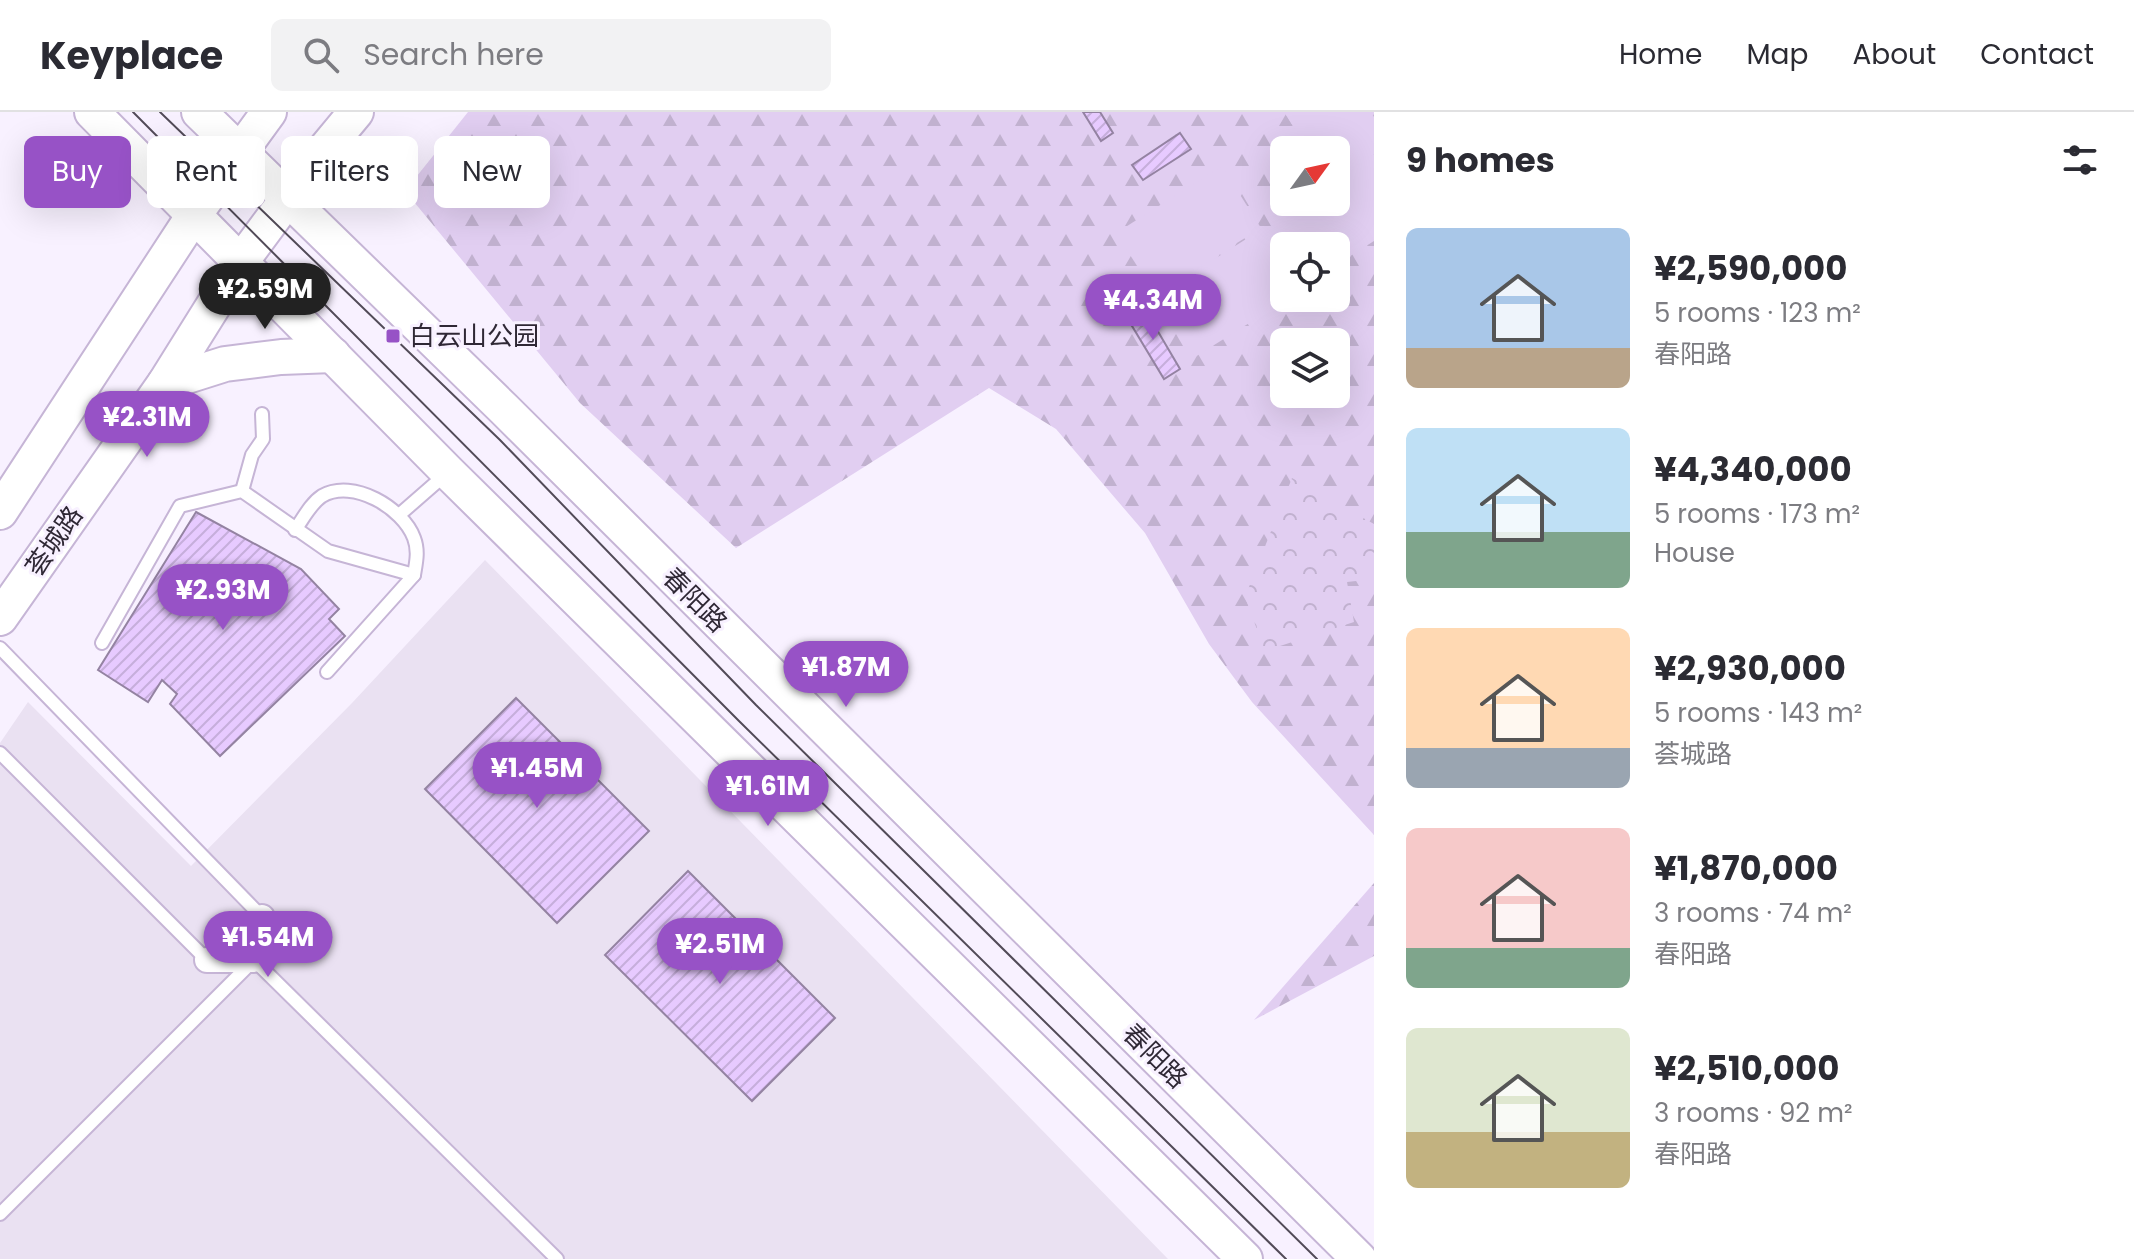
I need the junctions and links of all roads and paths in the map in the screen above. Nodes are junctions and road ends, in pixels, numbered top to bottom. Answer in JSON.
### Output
{"nodes":[{"id":1,"x":92,"y":112,"type":"edge"},
{"id":2,"x":199,"y":112,"type":"edge"},
{"id":3,"x":269,"y":112,"type":"edge"},
{"id":4,"x":356,"y":112,"type":"edge"},
{"id":5,"x":224,"y":136,"type":"edge"},
{"id":6,"x":251,"y":136,"type":"edge"},
{"id":7,"x":337,"y":136,"type":"edge"},
{"id":8,"x":265,"y":176,"type":"edge"},
{"id":9,"x":281,"y":192,"type":"edge"},
{"id":10,"x":199,"y":208,"type":"edge"},
{"id":11,"x":281,"y":208,"type":"edge"},
{"id":12,"x":297,"y":208,"type":"edge"},
{"id":13,"x":194,"y":215,"type":"junction"},
{"id":14,"x":240,"y":263,"type":"junction"},
{"id":15,"x":333,"y":355,"type":"junction"},
{"id":16,"x":165,"y":383,"type":"junction"},
{"id":17,"x":262,"y":414,"type":"dead end"},
{"id":18,"x":448,"y":472,"type":"junction"},
{"id":19,"x":242,"y":491,"type":"junction"},
{"id":20,"x":0,"y":512,"type":"edge"},
{"id":21,"x":399,"y":515,"type":"junction"},
{"id":22,"x":295,"y":530,"type":"junction"},
{"id":23,"x":414,"y":575,"type":"junction"},
{"id":24,"x":0,"y":618,"type":"edge"},
{"id":25,"x":102,"y":643,"type":"dead end"},
{"id":26,"x":0,"y":648,"type":"edge"},
{"id":27,"x":327,"y":672,"type":"dead end"},
{"id":28,"x":0,"y":753,"type":"edge"},
{"id":29,"x":262,"y":917,"type":"joint"},
{"id":30,"x":207,"y":960,"type":"joint"},
{"id":31,"x":254,"y":960,"type":"junction"},
{"id":32,"x":0,"y":1214,"type":"edge"},
{"id":33,"x":551,"y":1257,"type":"edge"},
{"id":34,"x":1245,"y":1259,"type":"edge"},
{"id":35,"x":1359,"y":1259,"type":"edge"}],
"edges":[{"from":1,"to":13,"type":"main road"},
{"from":2,"to":5,"type":"main road","name":"春阳路"},
{"from":3,"to":6,"type":"main road"},
{"from":4,"to":7,"type":"main road","name":"荟城路"},
{"from":8,"to":9,"type":"main road","name":"春阳路"},
{"from":10,"to":13,"type":"main road"},
{"from":11,"to":14,"type":"main road","name":"荟城路"},
{"from":12,"to":35,"type":"main road","name":"春阳路"},
{"from":13,"to":14,"type":"main road"},
{"from":13,"to":20,"type":"main road"},
{"from":14,"to":15,"type":"main road"},
{"from":14,"to":16,"type":"main road","name":"荟城路"},
{"from":15,"to":16,"type":"main road"},
{"from":15,"to":18,"type":"main road"},
{"from":16,"to":24,"type":"main road","name":"荟城路"},
{"from":17,"to":19,"type":"lane"},
{"from":18,"to":21,"type":"lane"},
{"from":18,"to":34,"type":"main road"},
{"from":19,"to":22,"type":"lane"},
{"from":19,"to":25,"type":"lane"},
{"from":21,"to":22,"type":"lane"},
{"from":21,"to":23,"type":"lane"},
{"from":22,"to":23,"type":"lane"},
{"from":23,"to":27,"type":"lane"},
{"from":26,"to":29,"type":"lane"},
{"from":28,"to":30,"type":"lane"},
{"from":29,"to":31,"type":"street"},
{"from":30,"to":31,"type":"street"},
{"from":31,"to":32,"type":"lane"},
{"from":31,"to":33,"type":"lane"}]}
